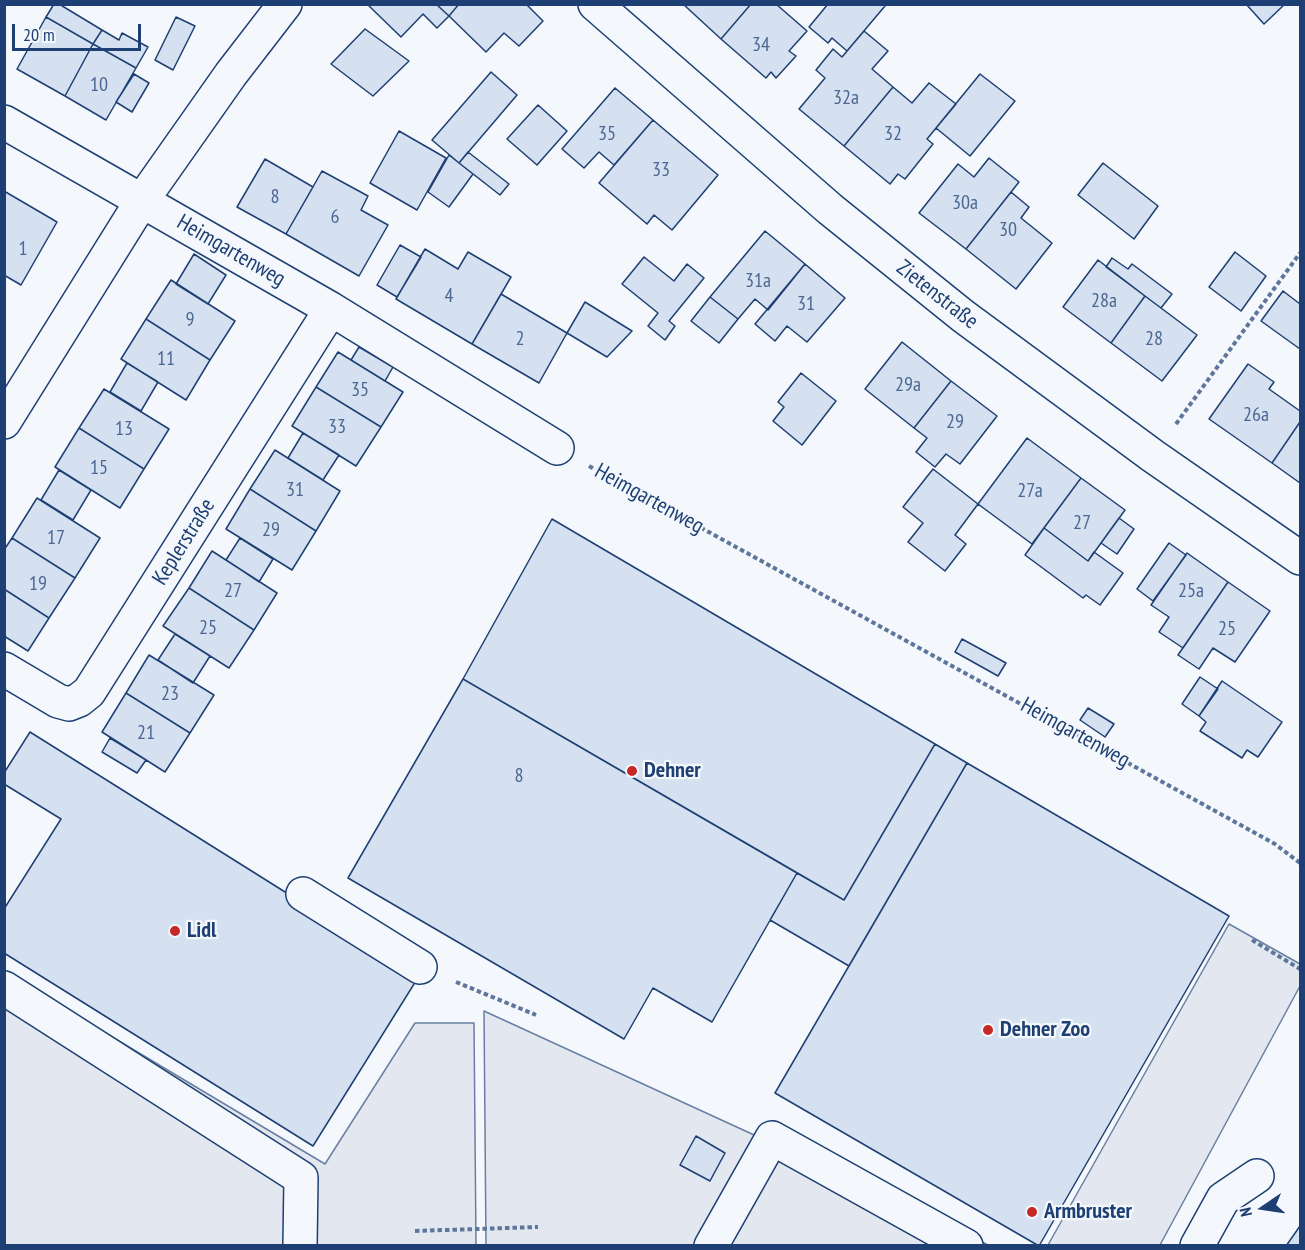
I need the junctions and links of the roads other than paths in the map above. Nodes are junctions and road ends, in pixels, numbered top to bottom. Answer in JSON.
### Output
{"nodes":[{"id":1,"x":285,"y":4,"type":"edge"},
{"id":2,"x":595,"y":4,"type":"edge"},
{"id":3,"x":4,"y":122,"type":"edge"},
{"id":4,"x":143,"y":199,"type":"junction"},
{"id":5,"x":331,"y":309,"type":"junction"},
{"id":6,"x":4,"y":422,"type":"edge"},
{"id":7,"x":556,"y":448,"type":"road end"},
{"id":8,"x":1300,"y":558,"type":"edge"},
{"id":9,"x":4,"y":669,"type":"edge"},
{"id":10,"x":303,"y":894,"type":"dead end"},
{"id":11,"x":420,"y":967,"type":"road end"},
{"id":12,"x":4,"y":988,"type":"edge"},
{"id":13,"x":1257,"y":1176,"type":"dead end"},
{"id":14,"x":300,"y":1245,"type":"edge"},
{"id":15,"x":711,"y":1245,"type":"edge"},
{"id":16,"x":966,"y":1245,"type":"edge"},
{"id":17,"x":1197,"y":1245,"type":"edge"}],
"edges":[{"from":1,"to":4,"type":"street"},
{"from":2,"to":8,"type":"street","name":"Zietenstraße"},
{"from":3,"to":4,"type":"street","name":"Heimgartenweg"},
{"from":4,"to":5,"type":"street","name":"Heimgartenweg"},
{"from":4,"to":6,"type":"street"},
{"from":5,"to":7,"type":"street","name":"Heimgartenweg"},
{"from":5,"to":9,"type":"street","name":"Keplerstraße"},
{"from":10,"to":11,"type":"street"},
{"from":12,"to":14,"type":"street"},
{"from":13,"to":17,"type":"street"},
{"from":15,"to":16,"type":"street"}]}
